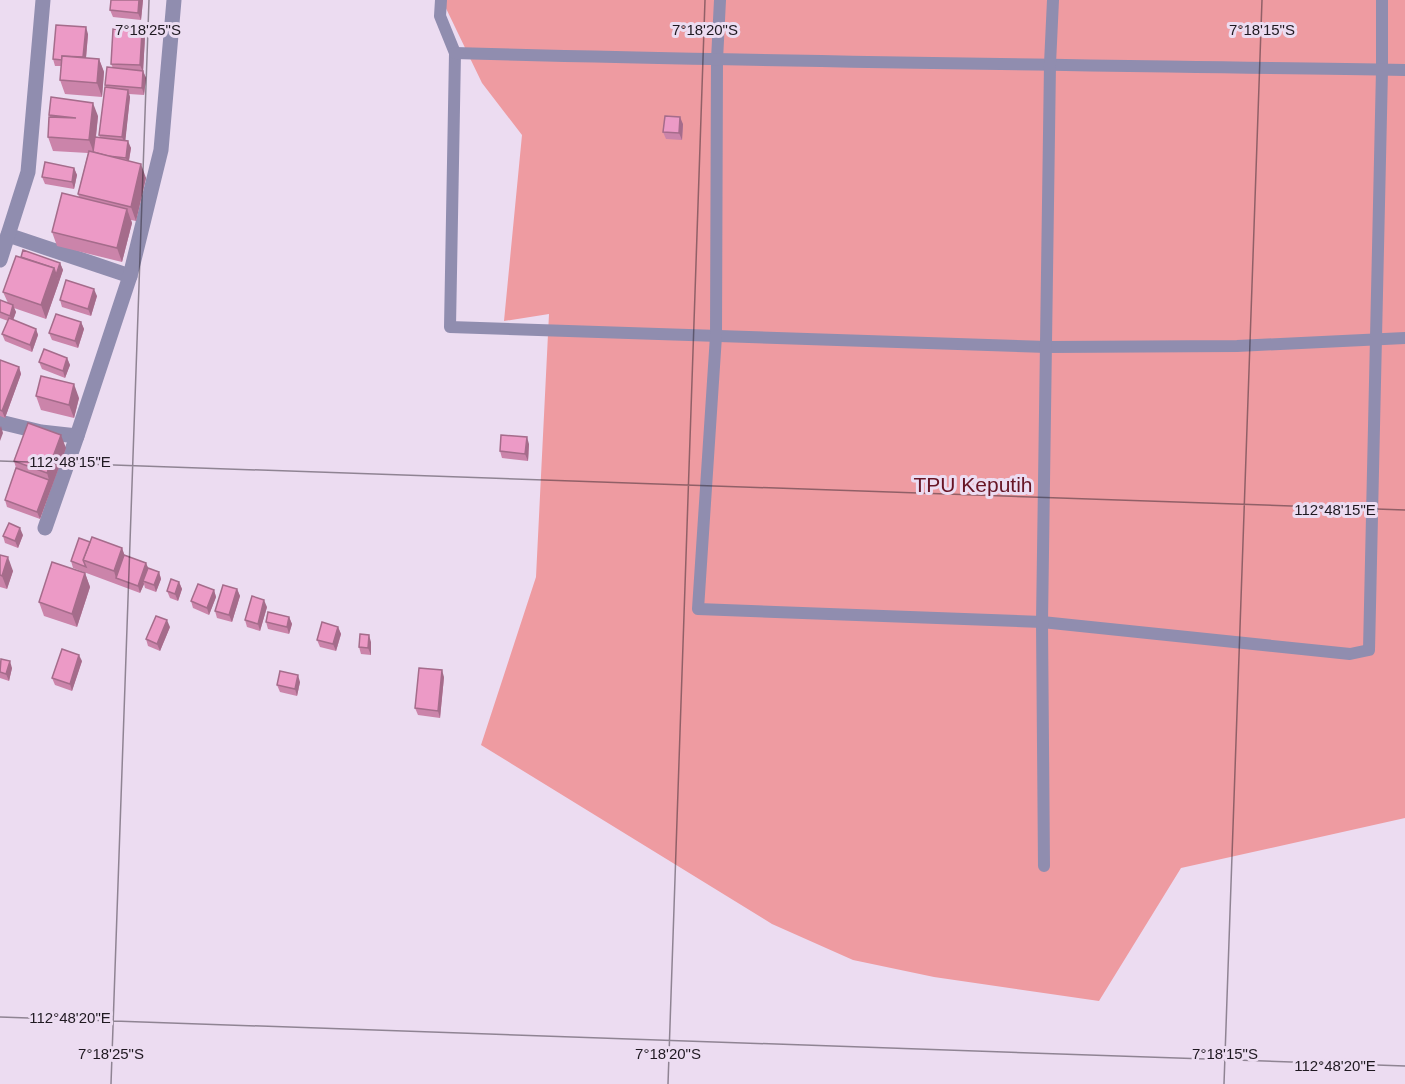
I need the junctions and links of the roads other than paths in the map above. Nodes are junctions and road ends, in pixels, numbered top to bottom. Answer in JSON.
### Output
{"nodes":[{"id":1,"x":42,"y":0,"type":"edge"},
{"id":2,"x":174,"y":0,"type":"edge"},
{"id":3,"x":441,"y":0,"type":"edge"},
{"id":4,"x":720,"y":0,"type":"edge"},
{"id":5,"x":1053,"y":0,"type":"edge"},
{"id":6,"x":1382,"y":0,"type":"edge"},
{"id":7,"x":455,"y":54,"type":"junction"},
{"id":8,"x":717,"y":60,"type":"junction"},
{"id":9,"x":1050,"y":64,"type":"junction"},
{"id":10,"x":1382,"y":70,"type":"junction"},
{"id":11,"x":1405,"y":70,"type":"edge"},
{"id":12,"x":8,"y":235,"type":"junction"},
{"id":13,"x":0,"y":260,"type":"edge"},
{"id":14,"x":130,"y":276,"type":"junction"},
{"id":15,"x":716,"y":336,"type":"junction"},
{"id":16,"x":1405,"y":338,"type":"edge"},
{"id":17,"x":1376,"y":339,"type":"junction"},
{"id":18,"x":1047,"y":347,"type":"junction"},
{"id":19,"x":0,"y":422,"type":"edge"},
{"id":20,"x":77,"y":436,"type":"junction"},
{"id":21,"x":45,"y":528,"type":"dead end"},
{"id":22,"x":1042,"y":622,"type":"junction"},
{"id":23,"x":1044,"y":866,"type":"dead end"}],
"edges":[{"from":1,"to":12,"type":"street"},
{"from":2,"to":14,"type":"street"},
{"from":3,"to":7,"type":"lane"},
{"from":4,"to":8,"type":"lane"},
{"from":5,"to":9,"type":"lane"},
{"from":6,"to":10,"type":"lane"},
{"from":7,"to":8,"type":"lane"},
{"from":7,"to":15,"type":"lane"},
{"from":8,"to":9,"type":"lane"},
{"from":8,"to":15,"type":"lane"},
{"from":9,"to":10,"type":"lane"},
{"from":9,"to":18,"type":"lane"},
{"from":10,"to":11,"type":"lane"},
{"from":10,"to":17,"type":"lane"},
{"from":12,"to":13,"type":"street"},
{"from":12,"to":14,"type":"street"},
{"from":14,"to":20,"type":"street"},
{"from":15,"to":18,"type":"lane"},
{"from":15,"to":22,"type":"lane"},
{"from":16,"to":17,"type":"lane"},
{"from":17,"to":18,"type":"lane"},
{"from":17,"to":22,"type":"lane"},
{"from":18,"to":22,"type":"lane"},
{"from":19,"to":20,"type":"street"},
{"from":20,"to":21,"type":"street"},
{"from":22,"to":23,"type":"lane"}]}
